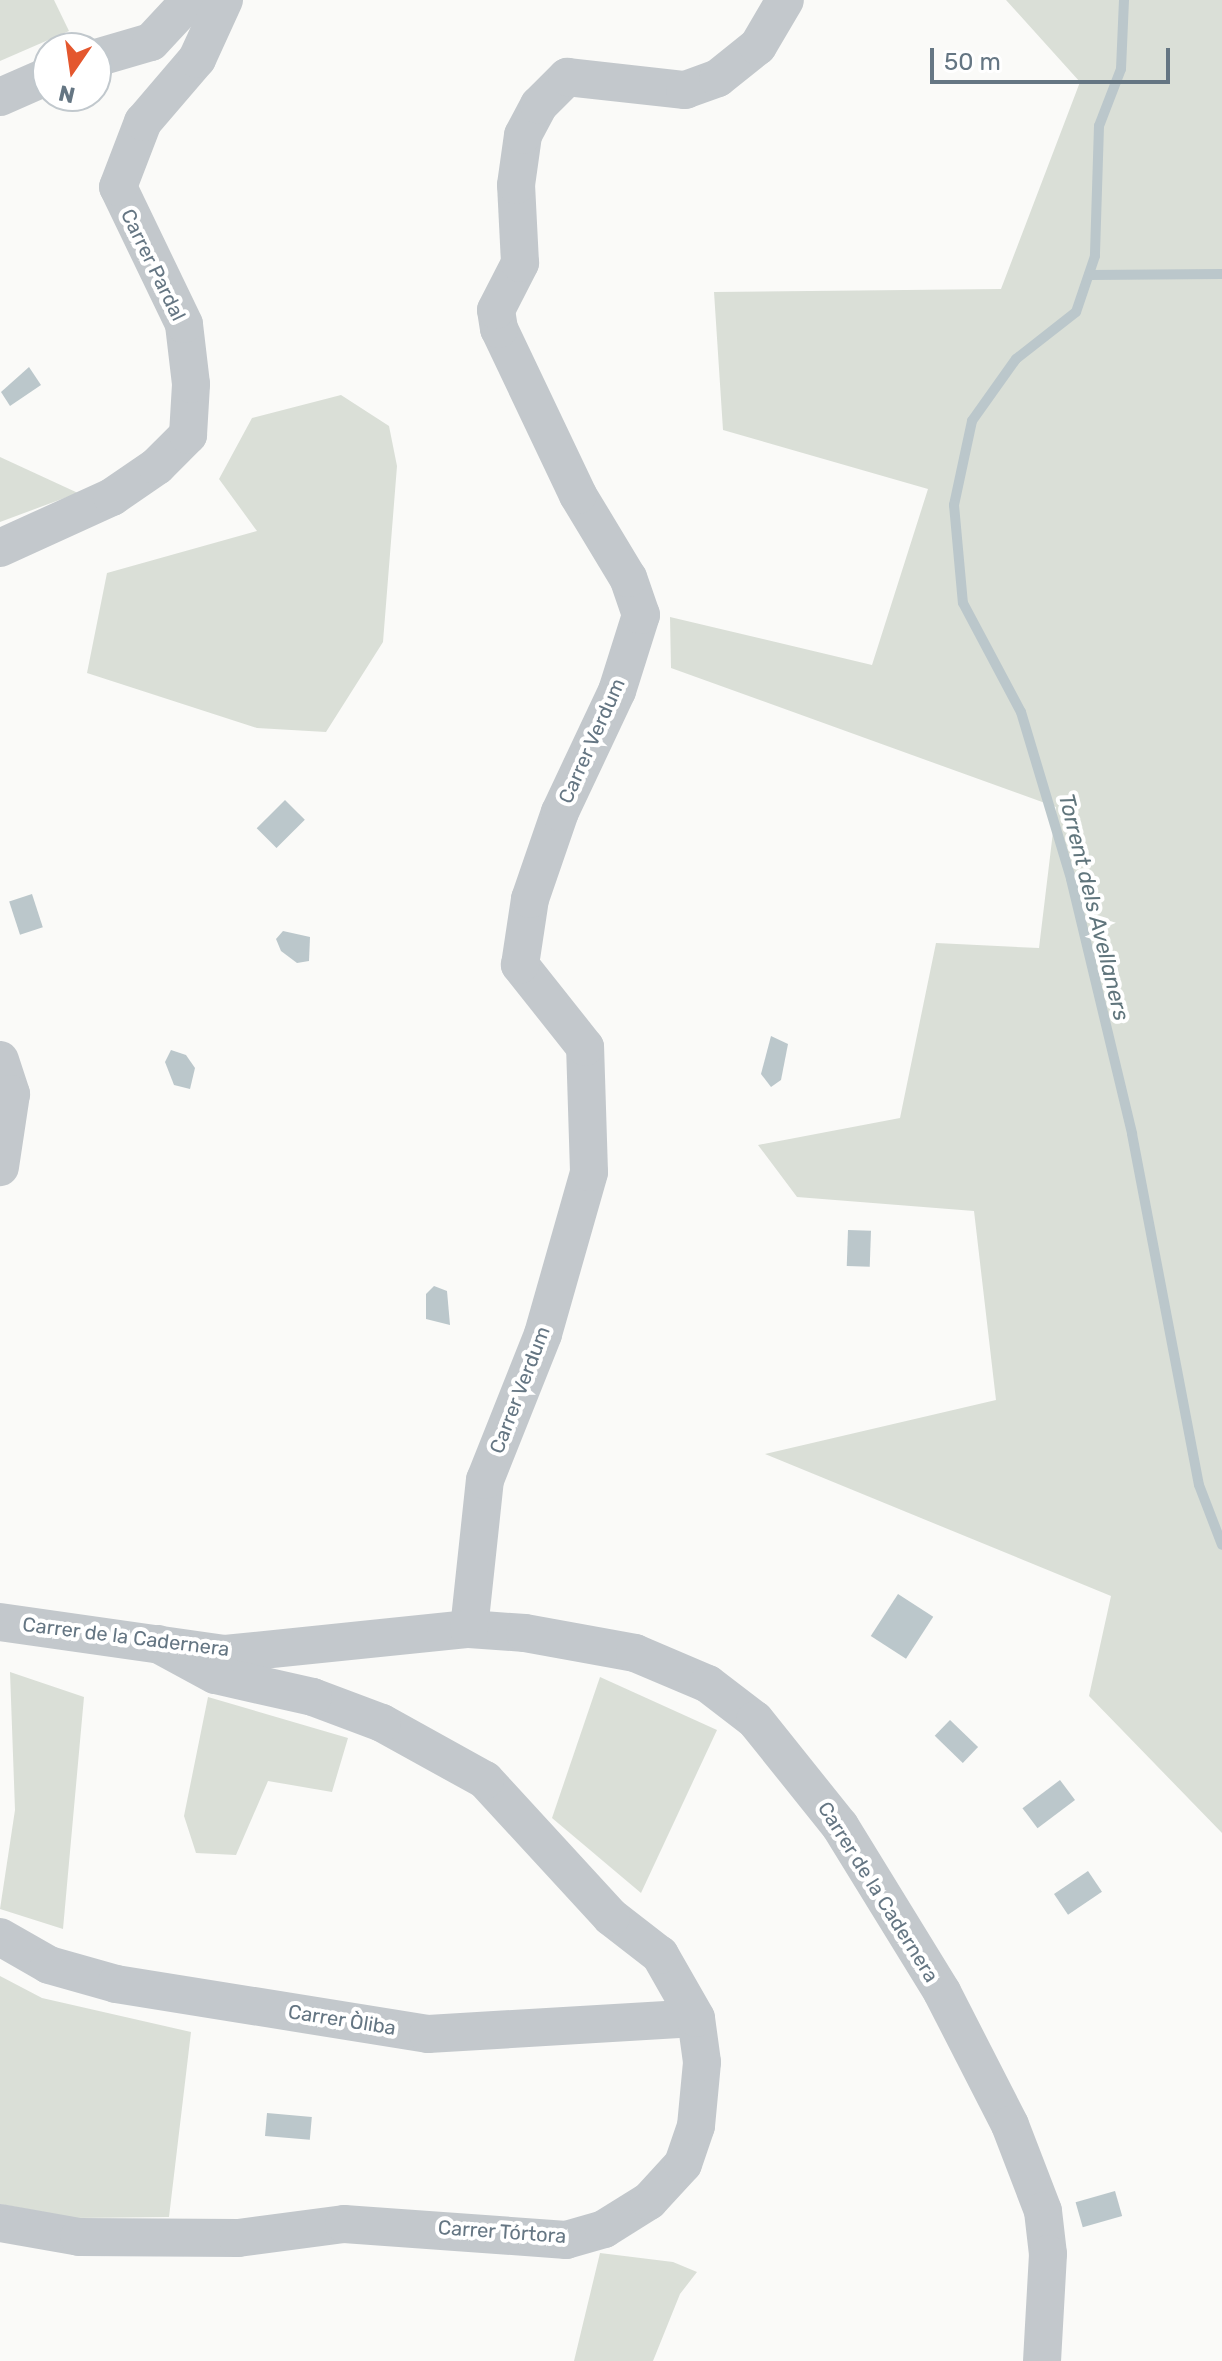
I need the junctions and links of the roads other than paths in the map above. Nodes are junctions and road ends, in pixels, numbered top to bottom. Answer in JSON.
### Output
{"nodes":[{"id":1,"x":190,"y":0,"type":"edge"},
{"id":2,"x":224,"y":0,"type":"edge"},
{"id":3,"x":785,"y":0,"type":"edge"},
{"id":4,"x":112,"y":53,"type":"edge"},
{"id":5,"x":32,"y":83,"type":"edge"},
{"id":6,"x":0,"y":97,"type":"edge"},
{"id":7,"x":0,"y":548,"type":"edge"},
{"id":8,"x":0,"y":1060,"type":"edge"},
{"id":9,"x":0,"y":1167,"type":"edge"},
{"id":10,"x":0,"y":1622,"type":"edge"},
{"id":11,"x":469,"y":1629,"type":"junction"},
{"id":12,"x":158,"y":1644,"type":"junction"},
{"id":13,"x":0,"y":1937,"type":"edge"},
{"id":14,"x":696,"y":2018,"type":"junction"},
{"id":15,"x":0,"y":2223,"type":"edge"},
{"id":16,"x":1042,"y":2361,"type":"edge"}],
"edges":[{"from":1,"to":4,"type":"street"},
{"from":2,"to":7,"type":"street","name":"Carrer Pardal"},
{"from":3,"to":11,"type":"street","name":"Carrer Verdum"},
{"from":5,"to":6,"type":"street"},
{"from":8,"to":9,"type":"street"},
{"from":10,"to":12,"type":"street","name":"Carrer de la Cadernera"},
{"from":11,"to":12,"type":"street","name":"Carrer de la Cadernera"},
{"from":11,"to":16,"type":"street","name":"Carrer de la Cadernera"},
{"from":12,"to":14,"type":"street","name":"Carrer Tórtora"},
{"from":13,"to":14,"type":"street","name":"Carrer Òliba"},
{"from":14,"to":15,"type":"street","name":"Carrer Tórtora"}]}
